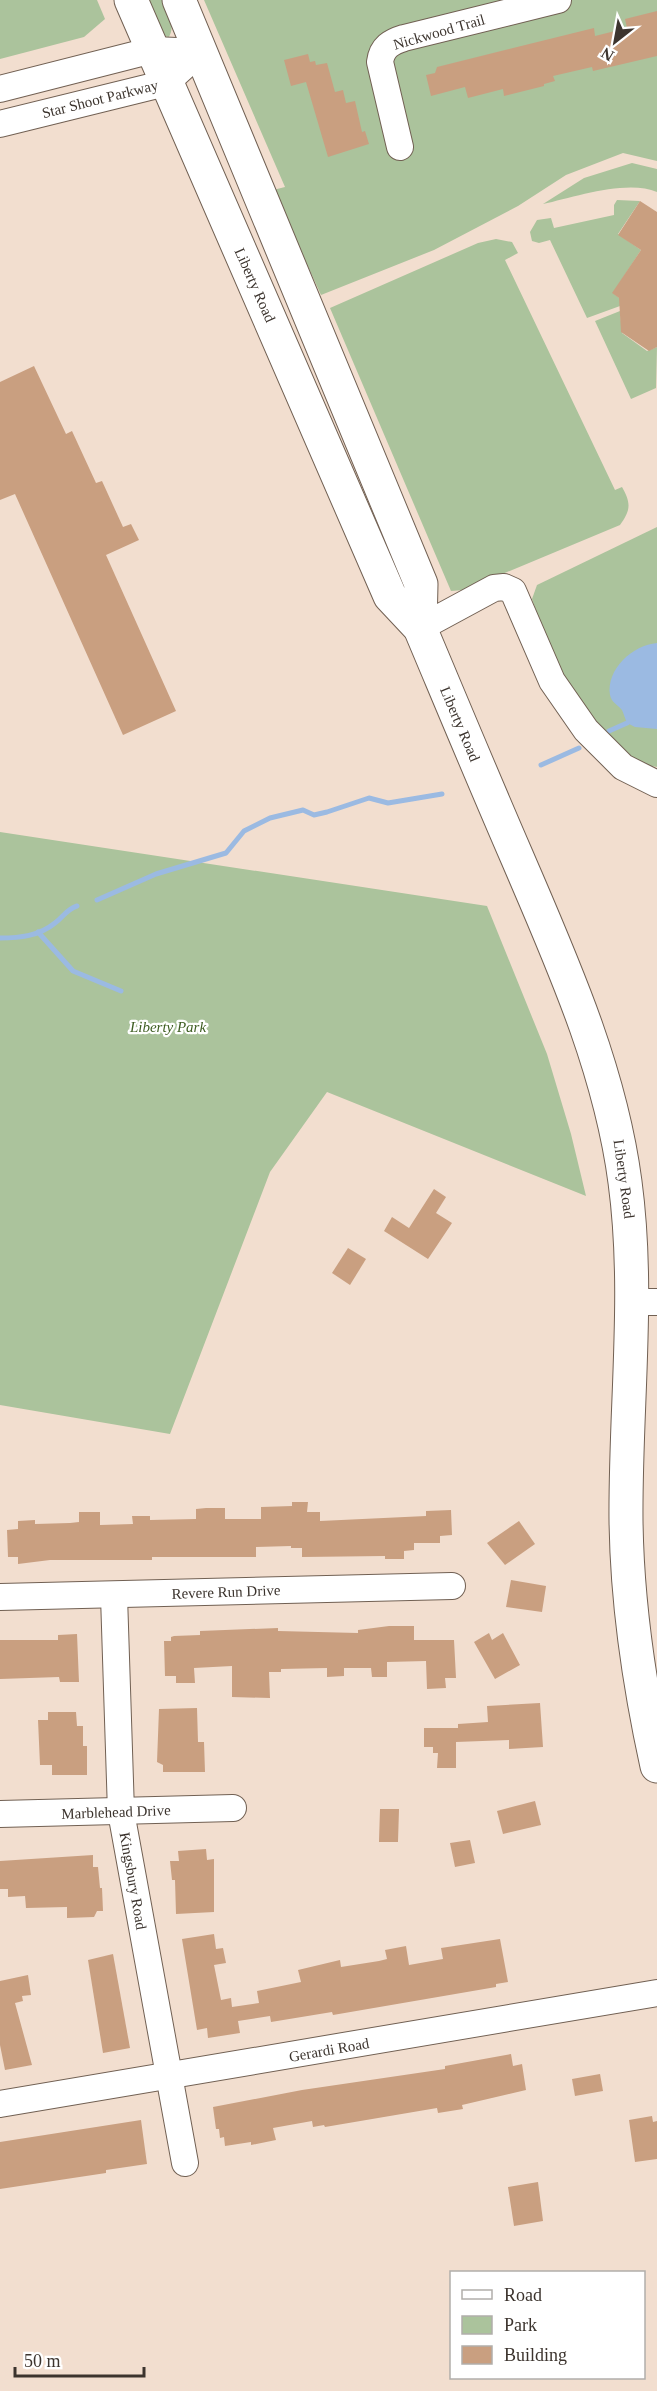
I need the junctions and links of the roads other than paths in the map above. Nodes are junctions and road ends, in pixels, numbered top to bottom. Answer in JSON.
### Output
{"nodes":[{"id":1,"x":130,"y":0,"type":"edge"},
{"id":2,"x":179,"y":0,"type":"edge"},
{"id":3,"x":558,"y":0,"type":"edge"},
{"id":4,"x":153,"y":50,"type":"junction"},
{"id":5,"x":200,"y":52,"type":"junction"},
{"id":6,"x":166,"y":83,"type":"junction"},
{"id":7,"x":0,"y":89,"type":"edge"},
{"id":8,"x":0,"y":124,"type":"edge"},
{"id":9,"x":400,"y":147,"type":"dead end"},
{"id":10,"x":420,"y":628,"type":"junction"},
{"id":11,"x":657,"y":784,"type":"edge"},
{"id":12,"x":644,"y":1302,"type":"edge"},
{"id":13,"x":452,"y":1586,"type":"dead end"},
{"id":14,"x":114,"y":1596,"type":"junction"},
{"id":15,"x":0,"y":1597,"type":"edge"},
{"id":16,"x":657,"y":1766,"type":"edge"},
{"id":17,"x":233,"y":1808,"type":"dead end"},
{"id":18,"x":122,"y":1812,"type":"junction"},
{"id":19,"x":0,"y":1815,"type":"edge"},
{"id":20,"x":657,"y":1993,"type":"edge"},
{"id":21,"x":169,"y":2077,"type":"junction"},
{"id":22,"x":0,"y":2104,"type":"edge"},
{"id":23,"x":185,"y":2163,"type":"dead end"}],
"edges":[{"from":1,"to":4,"type":"main road","name":"Liberty Road"},
{"from":2,"to":5,"type":"main road","name":"Liberty Road"},
{"from":3,"to":9,"type":"street","name":"Nickwood Trail"},
{"from":4,"to":5,"type":"street"},
{"from":4,"to":6,"type":"main road","name":"Liberty Road"},
{"from":4,"to":7,"type":"street"},
{"from":5,"to":6,"type":"street","name":"Star Shoot Parkway"},
{"from":5,"to":10,"type":"main road","name":"Liberty Road"},
{"from":6,"to":8,"type":"street","name":"Star Shoot Parkway"},
{"from":6,"to":10,"type":"main road","name":"Liberty Road"},
{"from":10,"to":11,"type":"street"},
{"from":10,"to":12,"type":"main road","name":"Liberty Road"},
{"from":12,"to":16,"type":"main road","name":"Liberty Road"},
{"from":13,"to":14,"type":"street","name":"Revere Run Drive"},
{"from":14,"to":15,"type":"street","name":"Revere Run Drive"},
{"from":14,"to":18,"type":"street","name":"Kingsbury Road"},
{"from":17,"to":18,"type":"street","name":"Marblehead Drive"},
{"from":18,"to":19,"type":"street","name":"Marblehead Drive"},
{"from":18,"to":21,"type":"street","name":"Kingsbury Road"},
{"from":20,"to":21,"type":"street","name":"Gerardi Road"},
{"from":21,"to":22,"type":"street","name":"Gerardi Road"},
{"from":21,"to":23,"type":"street","name":"Kingsbury Road"}]}
